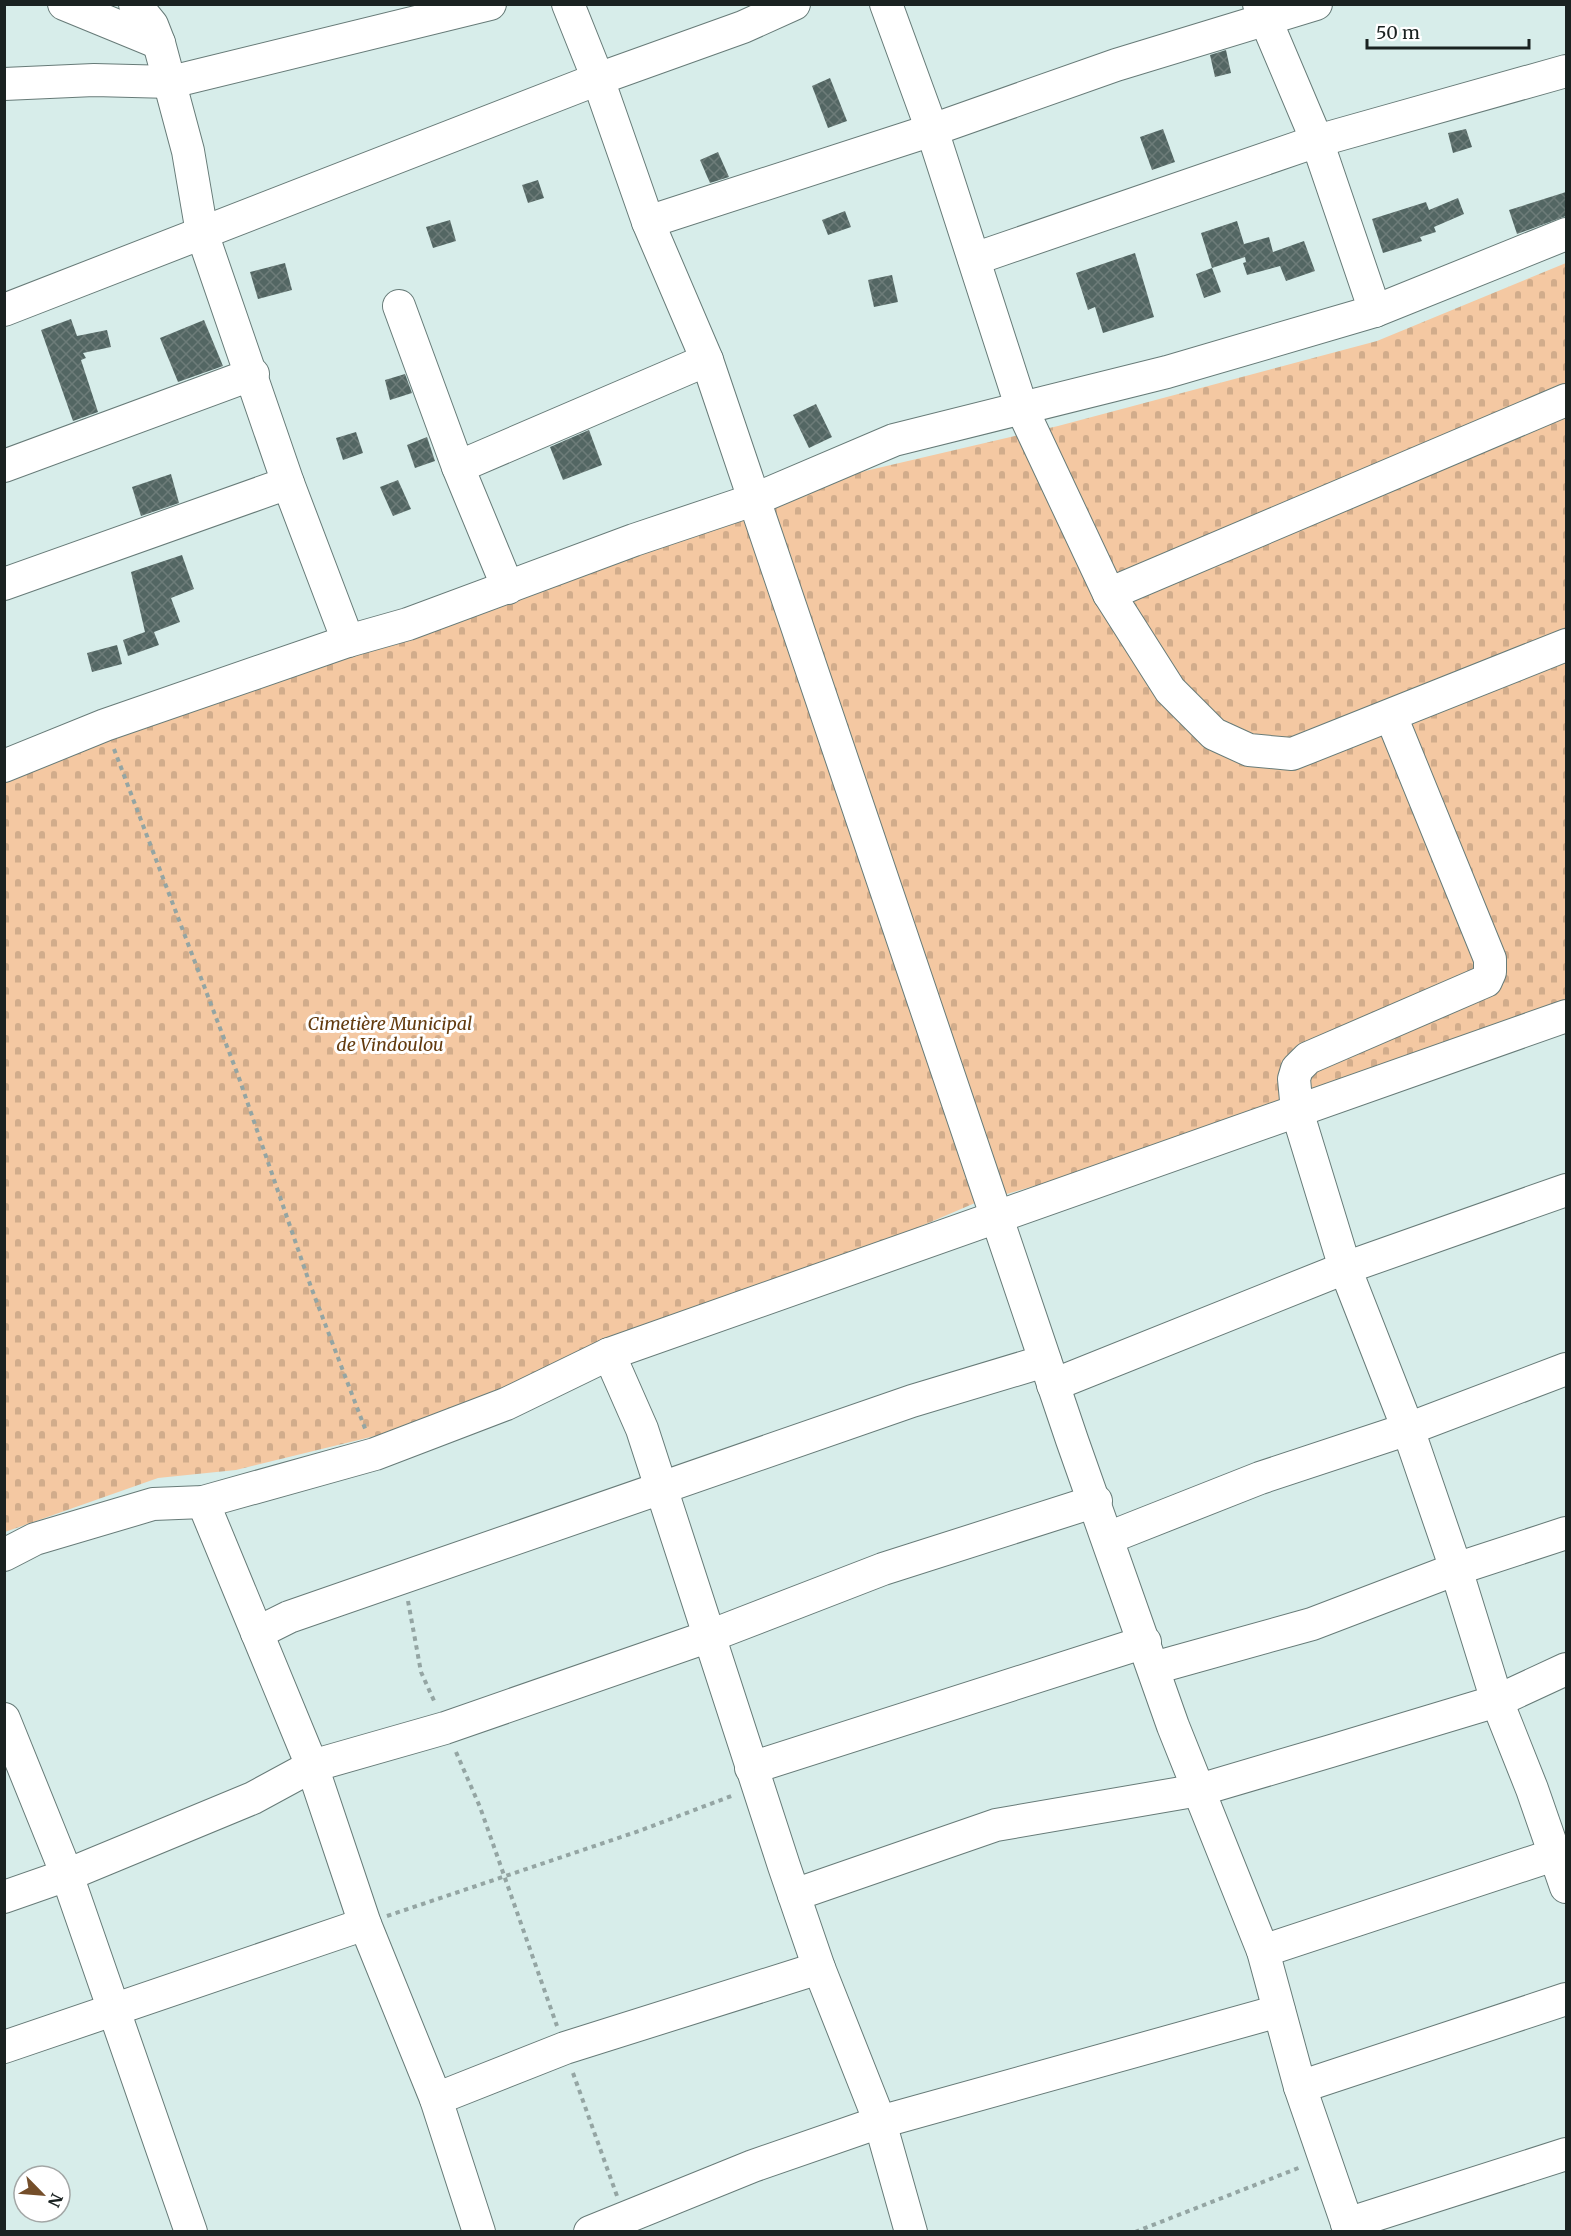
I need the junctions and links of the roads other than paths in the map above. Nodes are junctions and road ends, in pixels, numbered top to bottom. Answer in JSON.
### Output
{"nodes":[{"id":1,"x":64,"y":4,"type":"edge"},
{"id":2,"x":135,"y":4,"type":"edge"},
{"id":3,"x":490,"y":4,"type":"edge"},
{"id":4,"x":568,"y":4,"type":"edge"},
{"id":5,"x":794,"y":4,"type":"edge"},
{"id":6,"x":886,"y":4,"type":"edge"},
{"id":7,"x":1316,"y":4,"type":"edge"},
{"id":8,"x":1262,"y":13,"type":"edge"},
{"id":9,"x":159,"y":43,"type":"junction"},
{"id":10,"x":1566,"y":71,"type":"edge"},
{"id":11,"x":598,"y":79,"type":"junction"},
{"id":12,"x":171,"y":82,"type":"junction"},
{"id":13,"x":4,"y":84,"type":"edge"},
{"id":14,"x":932,"y":130,"type":"junction"},
{"id":15,"x":1317,"y":141,"type":"junction"},
{"id":16,"x":648,"y":222,"type":"junction"},
{"id":17,"x":202,"y":232,"type":"junction"},
{"id":18,"x":1566,"y":234,"type":"edge"},
{"id":19,"x":974,"y":259,"type":"junction"},
{"id":20,"x":399,"y":306,"type":"dead end"},
{"id":21,"x":4,"y":310,"type":"edge"},
{"id":22,"x":1375,"y":311,"type":"junction"},
{"id":23,"x":707,"y":360,"type":"junction"},
{"id":24,"x":253,"y":374,"type":"junction"},
{"id":25,"x":1566,"y":400,"type":"edge"},
{"id":26,"x":1023,"y":409,"type":"junction"},
{"id":27,"x":4,"y":466,"type":"edge"},
{"id":28,"x":458,"y":467,"type":"junction"},
{"id":29,"x":288,"y":483,"type":"junction"},
{"id":30,"x":753,"y":500,"type":"junction"},
{"id":31,"x":4,"y":584,"type":"edge"},
{"id":32,"x":508,"y":588,"type":"junction"},
{"id":33,"x":1108,"y":594,"type":"junction"},
{"id":34,"x":348,"y":641,"type":"junction"},
{"id":35,"x":1566,"y":645,"type":"edge"},
{"id":36,"x":1390,"y":716,"type":"junction"},
{"id":37,"x":4,"y":766,"type":"edge"},
{"id":38,"x":1566,"y":1016,"type":"edge"},
{"id":39,"x":1297,"y":1111,"type":"junction"},
{"id":40,"x":1566,"y":1190,"type":"edge"},
{"id":41,"x":999,"y":1218,"type":"junction"},
{"id":42,"x":1345,"y":1268,"type":"junction"},
{"id":43,"x":609,"y":1354,"type":"junction"},
{"id":44,"x":1566,"y":1369,"type":"edge"},
{"id":45,"x":1049,"y":1373,"type":"junction"},
{"id":46,"x":1408,"y":1429,"type":"junction"},
{"id":47,"x":660,"y":1489,"type":"junction"},
{"id":48,"x":1096,"y":1501,"type":"junction"},
{"id":49,"x":203,"y":1502,"type":"junction"},
{"id":50,"x":1566,"y":1533,"type":"edge"},
{"id":51,"x":1108,"y":1538,"type":"junction"},
{"id":52,"x":4,"y":1555,"type":"edge"},
{"id":53,"x":1456,"y":1569,"type":"junction"},
{"id":54,"x":257,"y":1633,"type":"junction"},
{"id":55,"x":707,"y":1636,"type":"junction"},
{"id":56,"x":1149,"y":1655,"type":"junction"},
{"id":57,"x":1566,"y":1670,"type":"edge"},
{"id":58,"x":1497,"y":1701,"type":"junction"},
{"id":59,"x":4,"y":1719,"type":"edge"},
{"id":60,"x":312,"y":1766,"type":"junction"},
{"id":61,"x":754,"y":1777,"type":"junction"},
{"id":62,"x":1199,"y":1790,"type":"junction"},
{"id":63,"x":1561,"y":1853,"type":"edge"},
{"id":64,"x":67,"y":1875,"type":"junction"},
{"id":65,"x":1566,"y":1887,"type":"edge"},
{"id":66,"x":794,"y":1895,"type":"junction"},
{"id":67,"x":4,"y":1896,"type":"edge"},
{"id":68,"x":365,"y":1924,"type":"junction"},
{"id":69,"x":1263,"y":1951,"type":"junction"},
{"id":70,"x":819,"y":1968,"type":"junction"},
{"id":71,"x":1566,"y":1998,"type":"edge"},
{"id":72,"x":114,"y":2010,"type":"junction"},
{"id":73,"x":1279,"y":2011,"type":"junction"},
{"id":74,"x":4,"y":2047,"type":"edge"},
{"id":75,"x":1300,"y":2087,"type":"junction"},
{"id":76,"x":436,"y":2099,"type":"junction"},
{"id":77,"x":880,"y":2122,"type":"junction"},
{"id":78,"x":1566,"y":2154,"type":"edge"},
{"id":79,"x":1349,"y":2228,"type":"edge"},
{"id":80,"x":191,"y":2232,"type":"edge"},
{"id":81,"x":479,"y":2232,"type":"edge"},
{"id":82,"x":590,"y":2232,"type":"edge"},
{"id":83,"x":911,"y":2232,"type":"edge"}],
"edges":[{"from":1,"to":9,"type":"street"},
{"from":2,"to":9,"type":"street"},
{"from":3,"to":12,"type":"street"},
{"from":4,"to":11,"type":"street"},
{"from":5,"to":11,"type":"street"},
{"from":6,"to":14,"type":"street"},
{"from":7,"to":8,"type":"street"},
{"from":8,"to":14,"type":"street"},
{"from":8,"to":15,"type":"street"},
{"from":9,"to":12,"type":"street"},
{"from":10,"to":15,"type":"street"},
{"from":11,"to":16,"type":"street"},
{"from":11,"to":17,"type":"street"},
{"from":12,"to":13,"type":"street"},
{"from":12,"to":17,"type":"street"},
{"from":14,"to":16,"type":"street"},
{"from":14,"to":19,"type":"street"},
{"from":15,"to":19,"type":"street"},
{"from":15,"to":22,"type":"street"},
{"from":16,"to":23,"type":"street"},
{"from":17,"to":21,"type":"street"},
{"from":17,"to":24,"type":"street"},
{"from":18,"to":22,"type":"street"},
{"from":19,"to":26,"type":"street"},
{"from":20,"to":28,"type":"street"},
{"from":22,"to":26,"type":"street"},
{"from":23,"to":28,"type":"street"},
{"from":23,"to":30,"type":"street"},
{"from":24,"to":27,"type":"street"},
{"from":24,"to":29,"type":"street"},
{"from":25,"to":33,"type":"street"},
{"from":26,"to":30,"type":"street"},
{"from":26,"to":33,"type":"street"},
{"from":28,"to":32,"type":"street"},
{"from":29,"to":31,"type":"street"},
{"from":29,"to":34,"type":"street"},
{"from":30,"to":32,"type":"street"},
{"from":30,"to":41,"type":"street"},
{"from":32,"to":34,"type":"street"},
{"from":33,"to":36,"type":"street"},
{"from":34,"to":37,"type":"street"},
{"from":35,"to":36,"type":"street"},
{"from":36,"to":39,"type":"street"},
{"from":38,"to":39,"type":"street"},
{"from":39,"to":41,"type":"street"},
{"from":39,"to":42,"type":"street"},
{"from":40,"to":42,"type":"street"},
{"from":41,"to":43,"type":"street"},
{"from":41,"to":45,"type":"street"},
{"from":42,"to":45,"type":"street"},
{"from":42,"to":46,"type":"street"},
{"from":43,"to":47,"type":"street"},
{"from":43,"to":49,"type":"street"},
{"from":44,"to":46,"type":"street"},
{"from":45,"to":47,"type":"street"},
{"from":45,"to":48,"type":"street"},
{"from":46,"to":51,"type":"street"},
{"from":46,"to":53,"type":"street"},
{"from":47,"to":54,"type":"street"},
{"from":47,"to":55,"type":"street"},
{"from":48,"to":51,"type":"street"},
{"from":48,"to":55,"type":"street"},
{"from":49,"to":52,"type":"street"},
{"from":49,"to":54,"type":"street"},
{"from":50,"to":53,"type":"street"},
{"from":51,"to":56,"type":"street"},
{"from":53,"to":56,"type":"street"},
{"from":53,"to":58,"type":"street"},
{"from":54,"to":60,"type":"street"},
{"from":55,"to":60,"type":"street"},
{"from":55,"to":61,"type":"street"},
{"from":56,"to":61,"type":"street"},
{"from":56,"to":62,"type":"street"},
{"from":57,"to":58,"type":"street"},
{"from":58,"to":62,"type":"street"},
{"from":58,"to":63,"type":"street"},
{"from":59,"to":64,"type":"street"},
{"from":60,"to":64,"type":"street"},
{"from":60,"to":68,"type":"street"},
{"from":61,"to":66,"type":"street"},
{"from":62,"to":66,"type":"street"},
{"from":62,"to":69,"type":"street"},
{"from":63,"to":65,"type":"street"},
{"from":63,"to":69,"type":"street"},
{"from":64,"to":67,"type":"street"},
{"from":64,"to":72,"type":"street"},
{"from":66,"to":70,"type":"street"},
{"from":68,"to":72,"type":"street"},
{"from":68,"to":76,"type":"street"},
{"from":69,"to":73,"type":"street"},
{"from":70,"to":76,"type":"street"},
{"from":70,"to":77,"type":"street"},
{"from":71,"to":75,"type":"street"},
{"from":72,"to":74,"type":"street"},
{"from":72,"to":80,"type":"street"},
{"from":73,"to":75,"type":"street"},
{"from":73,"to":77,"type":"street"},
{"from":75,"to":79,"type":"street"},
{"from":76,"to":81,"type":"street"},
{"from":77,"to":82,"type":"street"},
{"from":77,"to":83,"type":"street"},
{"from":78,"to":79,"type":"street"}]}
